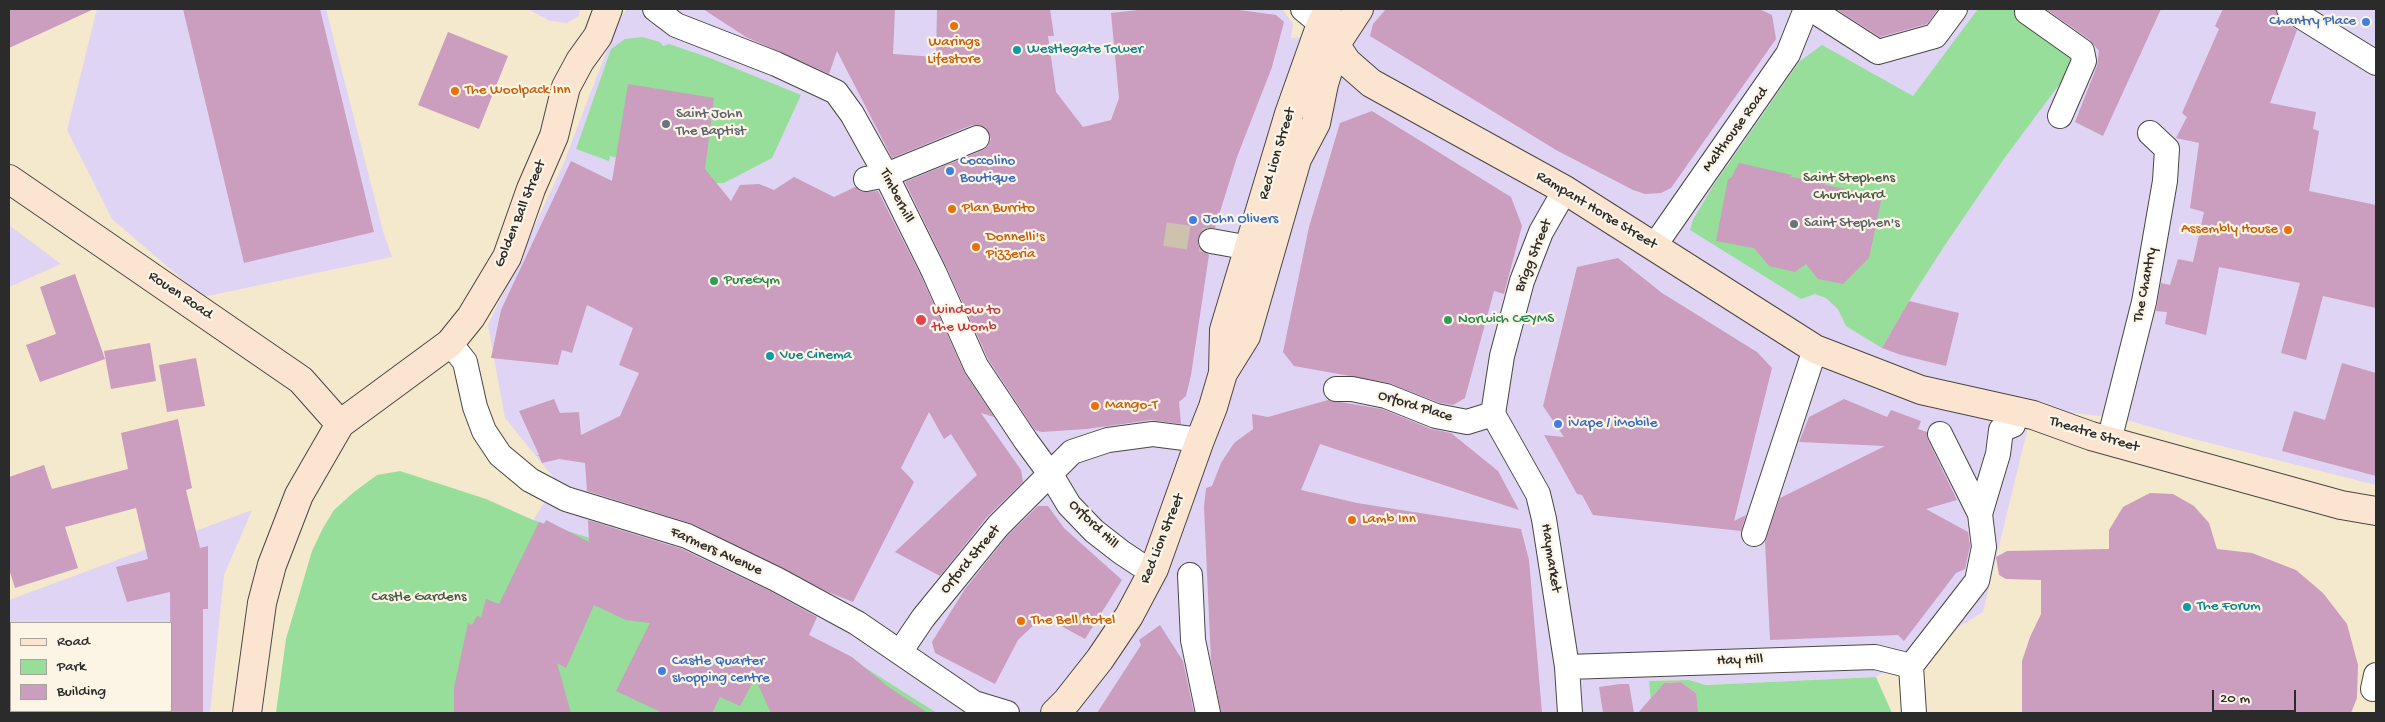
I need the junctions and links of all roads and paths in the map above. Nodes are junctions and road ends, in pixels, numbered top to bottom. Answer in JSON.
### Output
{"nodes":[{"id":1,"x":609,"y":9,"type":"edge"},
{"id":2,"x":654,"y":9,"type":"edge"},
{"id":3,"x":1359,"y":9,"type":"edge"},
{"id":4,"x":1806,"y":9,"type":"edge"},
{"id":5,"x":1810,"y":9,"type":"edge"},
{"id":6,"x":1955,"y":9,"type":"edge"},
{"id":7,"x":2027,"y":9,"type":"edge"},
{"id":8,"x":2288,"y":9,"type":"edge"},
{"id":9,"x":1322,"y":21,"type":"edge"},
{"id":10,"x":2376,"y":63,"type":"edge"},
{"id":11,"x":1371,"y":83,"type":"junction"},
{"id":12,"x":1324,"y":84,"type":"junction"},
{"id":13,"x":836,"y":92,"type":"junction"},
{"id":14,"x":1297,"y":93,"type":"junction"},
{"id":15,"x":830,"y":116,"type":"dead end"},
{"id":16,"x":2060,"y":116,"type":"dead end"},
{"id":17,"x":2150,"y":133,"type":"dead end"},
{"id":18,"x":977,"y":138,"type":"dead end"},
{"id":19,"x":876,"y":177,"type":"junction"},
{"id":20,"x":9,"y":179,"type":"edge"},
{"id":21,"x":1565,"y":190,"type":"junction"},
{"id":22,"x":1211,"y":241,"type":"tunnel mouth"},
{"id":23,"x":1655,"y":245,"type":"junction"},
{"id":24,"x":1250,"y":248,"type":"junction"},
{"id":25,"x":450,"y":343,"type":"junction"},
{"id":26,"x":1815,"y":349,"type":"junction"},
{"id":27,"x":1224,"y":373,"type":"junction"},
{"id":28,"x":1336,"y":389,"type":"dead end"},
{"id":29,"x":1493,"y":414,"type":"junction"},
{"id":30,"x":340,"y":424,"type":"junction"},
{"id":31,"x":2013,"y":425,"type":"dead end"},
{"id":32,"x":1940,"y":434,"type":"dead end"},
{"id":33,"x":1200,"y":440,"type":"junction"},
{"id":34,"x":2109,"y":441,"type":"junction"},
{"id":35,"x":1051,"y":475,"type":"junction"},
{"id":36,"x":2376,"y":511,"type":"edge"},
{"id":37,"x":1980,"y":514,"type":"junction"},
{"id":38,"x":1756,"y":527,"type":"dead end"},
{"id":39,"x":1154,"y":569,"type":"junction"},
{"id":40,"x":1190,"y":574,"type":"dead end"},
{"id":41,"x":900,"y":652,"type":"junction"},
{"id":42,"x":1911,"y":666,"type":"junction"},
{"id":43,"x":1567,"y":667,"type":"junction"},
{"id":44,"x":1086,"y":678,"type":"junction"},
{"id":45,"x":247,"y":713,"type":"edge"},
{"id":46,"x":1007,"y":713,"type":"edge"},
{"id":47,"x":1055,"y":713,"type":"edge"},
{"id":48,"x":1071,"y":713,"type":"edge"},
{"id":49,"x":1208,"y":713,"type":"edge"},
{"id":50,"x":1570,"y":713,"type":"edge"},
{"id":51,"x":1914,"y":713,"type":"edge"}],
"edges":[{"from":1,"to":25,"type":"street","name":"Golden Ball Street"},
{"from":2,"to":13,"type":"street","name":"Timberhill"},
{"from":3,"to":9,"type":"street"},
{"from":4,"to":23,"type":"street","name":"Malthouse Road"},
{"from":5,"to":6,"type":"street"},
{"from":7,"to":16,"type":"street"},
{"from":8,"to":10,"type":"street"},
{"from":9,"to":11,"type":"street","name":"Rampant Horse Street"},
{"from":9,"to":12,"type":"street","name":"Red Lion Street"},
{"from":9,"to":14,"type":"street","name":"Red Lion Street"},
{"from":11,"to":12,"type":"street","name":"Rampant Horse Street"},
{"from":11,"to":21,"type":"street","name":"Rampant Horse Street"},
{"from":12,"to":14,"type":"street","name":"Rampant Horse Street"},
{"from":12,"to":27,"type":"street","name":"Red Lion Street"},
{"from":13,"to":15,"type":"street"},
{"from":13,"to":19,"type":"street","name":"Timberhill"},
{"from":14,"to":24,"type":"street","name":"Red Lion Street"},
{"from":17,"to":34,"type":"street","name":"The Chantry"},
{"from":18,"to":19,"type":"street"},
{"from":19,"to":35,"type":"street","name":"Timberhill"},
{"from":20,"to":30,"type":"street","name":"Rouen Road"},
{"from":21,"to":23,"type":"street","name":"Rampant Horse Street"},
{"from":21,"to":29,"type":"street","name":"Brigg Street"},
{"from":22,"to":24,"type":"street"},
{"from":23,"to":26,"type":"street","name":"Rampant Horse Street"},
{"from":24,"to":27,"type":"street","name":"Red Lion Street"},
{"from":25,"to":30,"type":"street","name":"Golden Ball Street"},
{"from":25,"to":41,"type":"street","name":"Farmers Avenue"},
{"from":26,"to":34,"type":"street","name":"Theatre Street"},
{"from":26,"to":38,"type":"street"},
{"from":27,"to":33,"type":"street","name":"Red Lion Street"},
{"from":28,"to":29,"type":"street","name":"Orford Place"},
{"from":29,"to":43,"type":"street","name":"Haymarket"},
{"from":30,"to":45,"type":"street"},
{"from":31,"to":37,"type":"street"},
{"from":32,"to":37,"type":"street"},
{"from":33,"to":35,"type":"street"},
{"from":33,"to":39,"type":"street","name":"Red Lion Street"},
{"from":34,"to":36,"type":"street","name":"Theatre Street"},
{"from":35,"to":39,"type":"street","name":"Orford Hill"},
{"from":35,"to":41,"type":"street","name":"Orford Street"},
{"from":37,"to":42,"type":"street"},
{"from":39,"to":44,"type":"street","name":"Red Lion Street"},
{"from":40,"to":49,"type":"street"},
{"from":41,"to":46,"type":"street","name":"Farmers Avenue"},
{"from":42,"to":43,"type":"street","name":"Hay Hill"},
{"from":42,"to":51,"type":"street"},
{"from":43,"to":50,"type":"street","name":"Haymarket"},
{"from":44,"to":47,"type":"street","name":"Red Lion Street"},
{"from":44,"to":48,"type":"street"}]}
